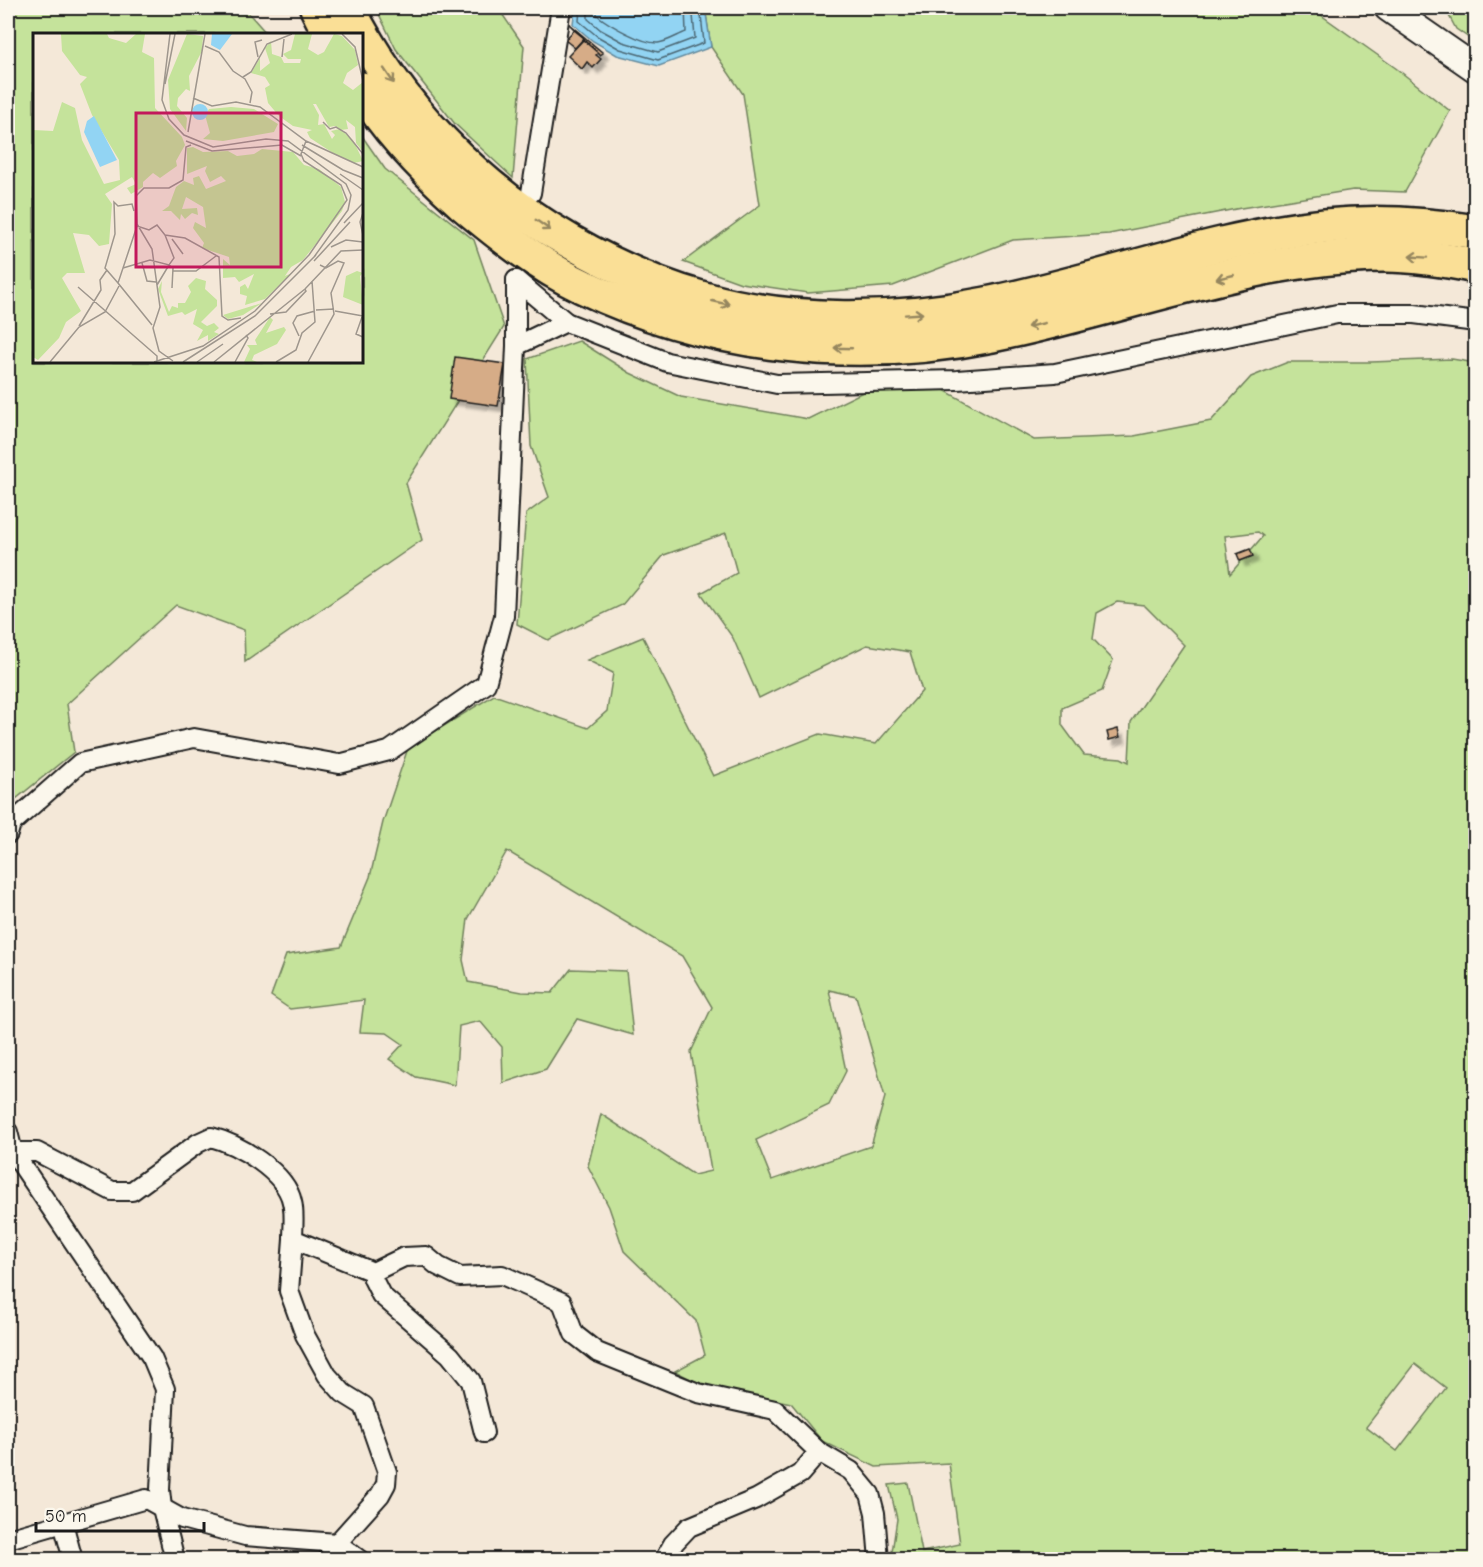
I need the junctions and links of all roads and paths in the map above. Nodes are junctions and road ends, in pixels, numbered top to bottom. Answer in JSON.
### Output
{"nodes":[{"id":1,"x":317,"y":8,"type":"edge"},
{"id":2,"x":348,"y":8,"type":"edge"},
{"id":3,"x":561,"y":8,"type":"edge"},
{"id":4,"x":1388,"y":8,"type":"edge"},
{"id":5,"x":330,"y":33,"type":"edge"},
{"id":6,"x":361,"y":33,"type":"edge"},
{"id":7,"x":363,"y":36,"type":"edge"},
{"id":8,"x":1476,"y":69,"type":"edge"},
{"id":9,"x":363,"y":90,"type":"edge"},
{"id":10,"x":531,"y":193,"type":"dead end"},
{"id":11,"x":1476,"y":232,"type":"edge"},
{"id":12,"x":1476,"y":266,"type":"edge"},
{"id":13,"x":566,"y":322,"type":"junction"},
{"id":14,"x":1476,"y":322,"type":"edge"},
{"id":15,"x":516,"y":346,"type":"junction"},
{"id":16,"x":8,"y":834,"type":"edge"},
{"id":17,"x":8,"y":1132,"type":"edge"},
{"id":18,"x":10,"y":1155,"type":"edge"},
{"id":19,"x":293,"y":1239,"type":"junction"},
{"id":20,"x":373,"y":1272,"type":"junction"},
{"id":21,"x":484,"y":1433,"type":"dead end"},
{"id":22,"x":819,"y":1452,"type":"junction"},
{"id":23,"x":162,"y":1508,"type":"junction"},
{"id":24,"x":63,"y":1523,"type":"junction"},
{"id":25,"x":8,"y":1539,"type":"edge"},
{"id":26,"x":337,"y":1543,"type":"junction"},
{"id":27,"x":73,"y":1560,"type":"edge"},
{"id":28,"x":175,"y":1560,"type":"edge"},
{"id":29,"x":328,"y":1560,"type":"edge"},
{"id":30,"x":360,"y":1560,"type":"edge"},
{"id":31,"x":664,"y":1560,"type":"edge"},
{"id":32,"x":879,"y":1560,"type":"edge"}],
"edges":[{"from":1,"to":5,"type":"highway"},
{"from":2,"to":6,"type":"highway","one_way":true},
{"from":3,"to":10,"type":"street"},
{"from":4,"to":8,"type":"street"},
{"from":7,"to":11,"type":"highway","one_way":true},
{"from":12,"to":9,"type":"highway","one_way":true},
{"from":13,"to":14,"type":"street"},
{"from":13,"to":15,"type":"street"},
{"from":13,"to":15,"type":"street"},
{"from":15,"to":16,"type":"street"},
{"from":17,"to":18,"type":"street"},
{"from":18,"to":19,"type":"street"},
{"from":18,"to":23,"type":"street"},
{"from":19,"to":20,"type":"street"},
{"from":19,"to":26,"type":"street"},
{"from":20,"to":21,"type":"street"},
{"from":20,"to":22,"type":"street"},
{"from":22,"to":31,"type":"street"},
{"from":22,"to":32,"type":"street"},
{"from":23,"to":24,"type":"street"},
{"from":23,"to":26,"type":"street"},
{"from":23,"to":28,"type":"street"},
{"from":24,"to":25,"type":"street"},
{"from":24,"to":27,"type":"street"},
{"from":26,"to":29,"type":"street"},
{"from":26,"to":30,"type":"street"}]}
